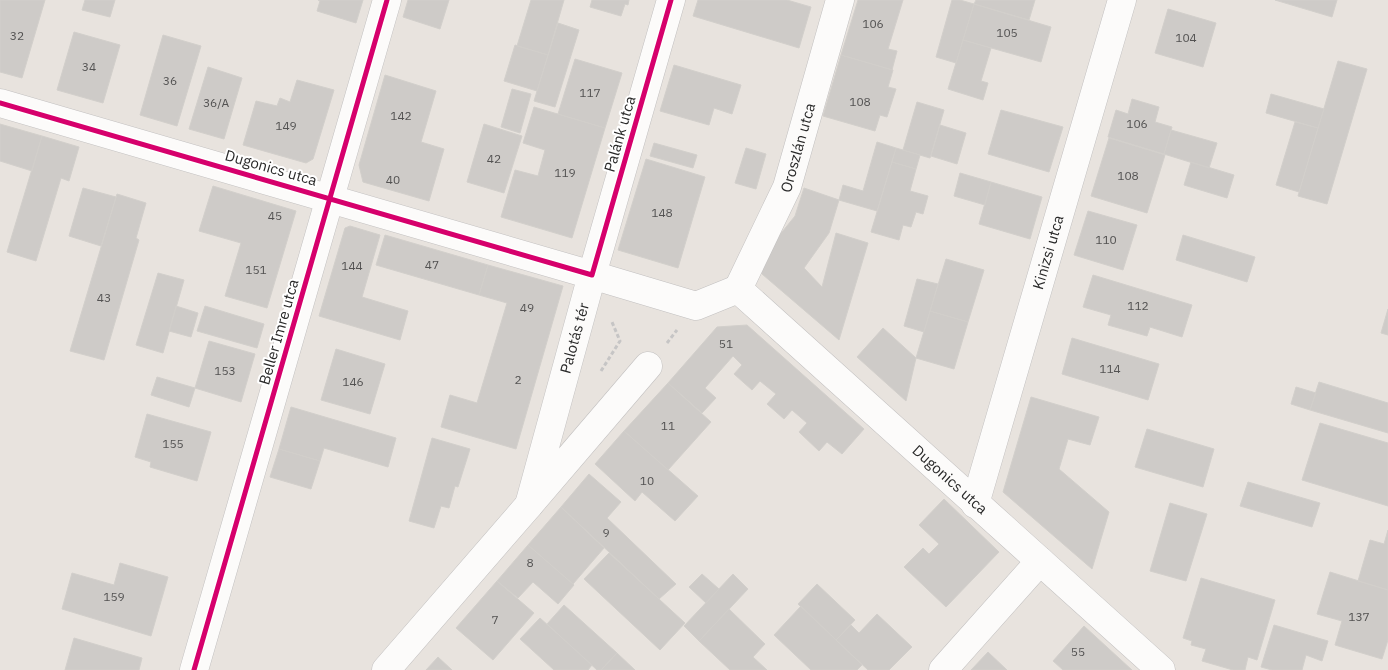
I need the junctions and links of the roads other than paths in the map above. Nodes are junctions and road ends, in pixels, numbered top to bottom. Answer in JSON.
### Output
{"nodes":[{"id":1,"x":387,"y":0,"type":"edge"},
{"id":2,"x":671,"y":0,"type":"edge"},
{"id":3,"x":840,"y":0,"type":"edge"},
{"id":4,"x":1122,"y":0,"type":"edge"},
{"id":5,"x":0,"y":103,"type":"edge"},
{"id":6,"x":330,"y":198,"type":"junction"},
{"id":7,"x":592,"y":275,"type":"junction"},
{"id":8,"x":738,"y":289,"type":"junction"},
{"id":9,"x":648,"y":366,"type":"road end"},
{"id":10,"x":975,"y":504,"type":"junction"},
{"id":11,"x":529,"y":505,"type":"junction"},
{"id":12,"x":1040,"y":561,"type":"junction"},
{"id":13,"x":194,"y":670,"type":"edge"},
{"id":14,"x":386,"y":670,"type":"edge"},
{"id":15,"x":943,"y":670,"type":"edge"},
{"id":16,"x":1161,"y":670,"type":"edge"}],
"edges":[{"from":1,"to":6,"type":"street","name":"Beller Imre utca"},
{"from":2,"to":7,"type":"street","name":"Palánk utca"},
{"from":3,"to":8,"type":"street","name":"Oroszlán utca"},
{"from":4,"to":10,"type":"street","name":"Kinizsi utca"},
{"from":5,"to":6,"type":"street","name":"Dugonics utca"},
{"from":6,"to":7,"type":"street","name":"Dugonics utca"},
{"from":6,"to":13,"type":"street","name":"Beller Imre utca"},
{"from":7,"to":8,"type":"street"},
{"from":7,"to":11,"type":"street","name":"Palotás tér"},
{"from":8,"to":10,"type":"street","name":"Dugonics utca"},
{"from":9,"to":11,"type":"street","name":"Palotás tér"},
{"from":10,"to":12,"type":"street","name":"Dugonics utca"},
{"from":11,"to":14,"type":"street","name":"Palotás tér"},
{"from":12,"to":15,"type":"street"},
{"from":12,"to":16,"type":"street","name":"Dugonics utca"}]}
